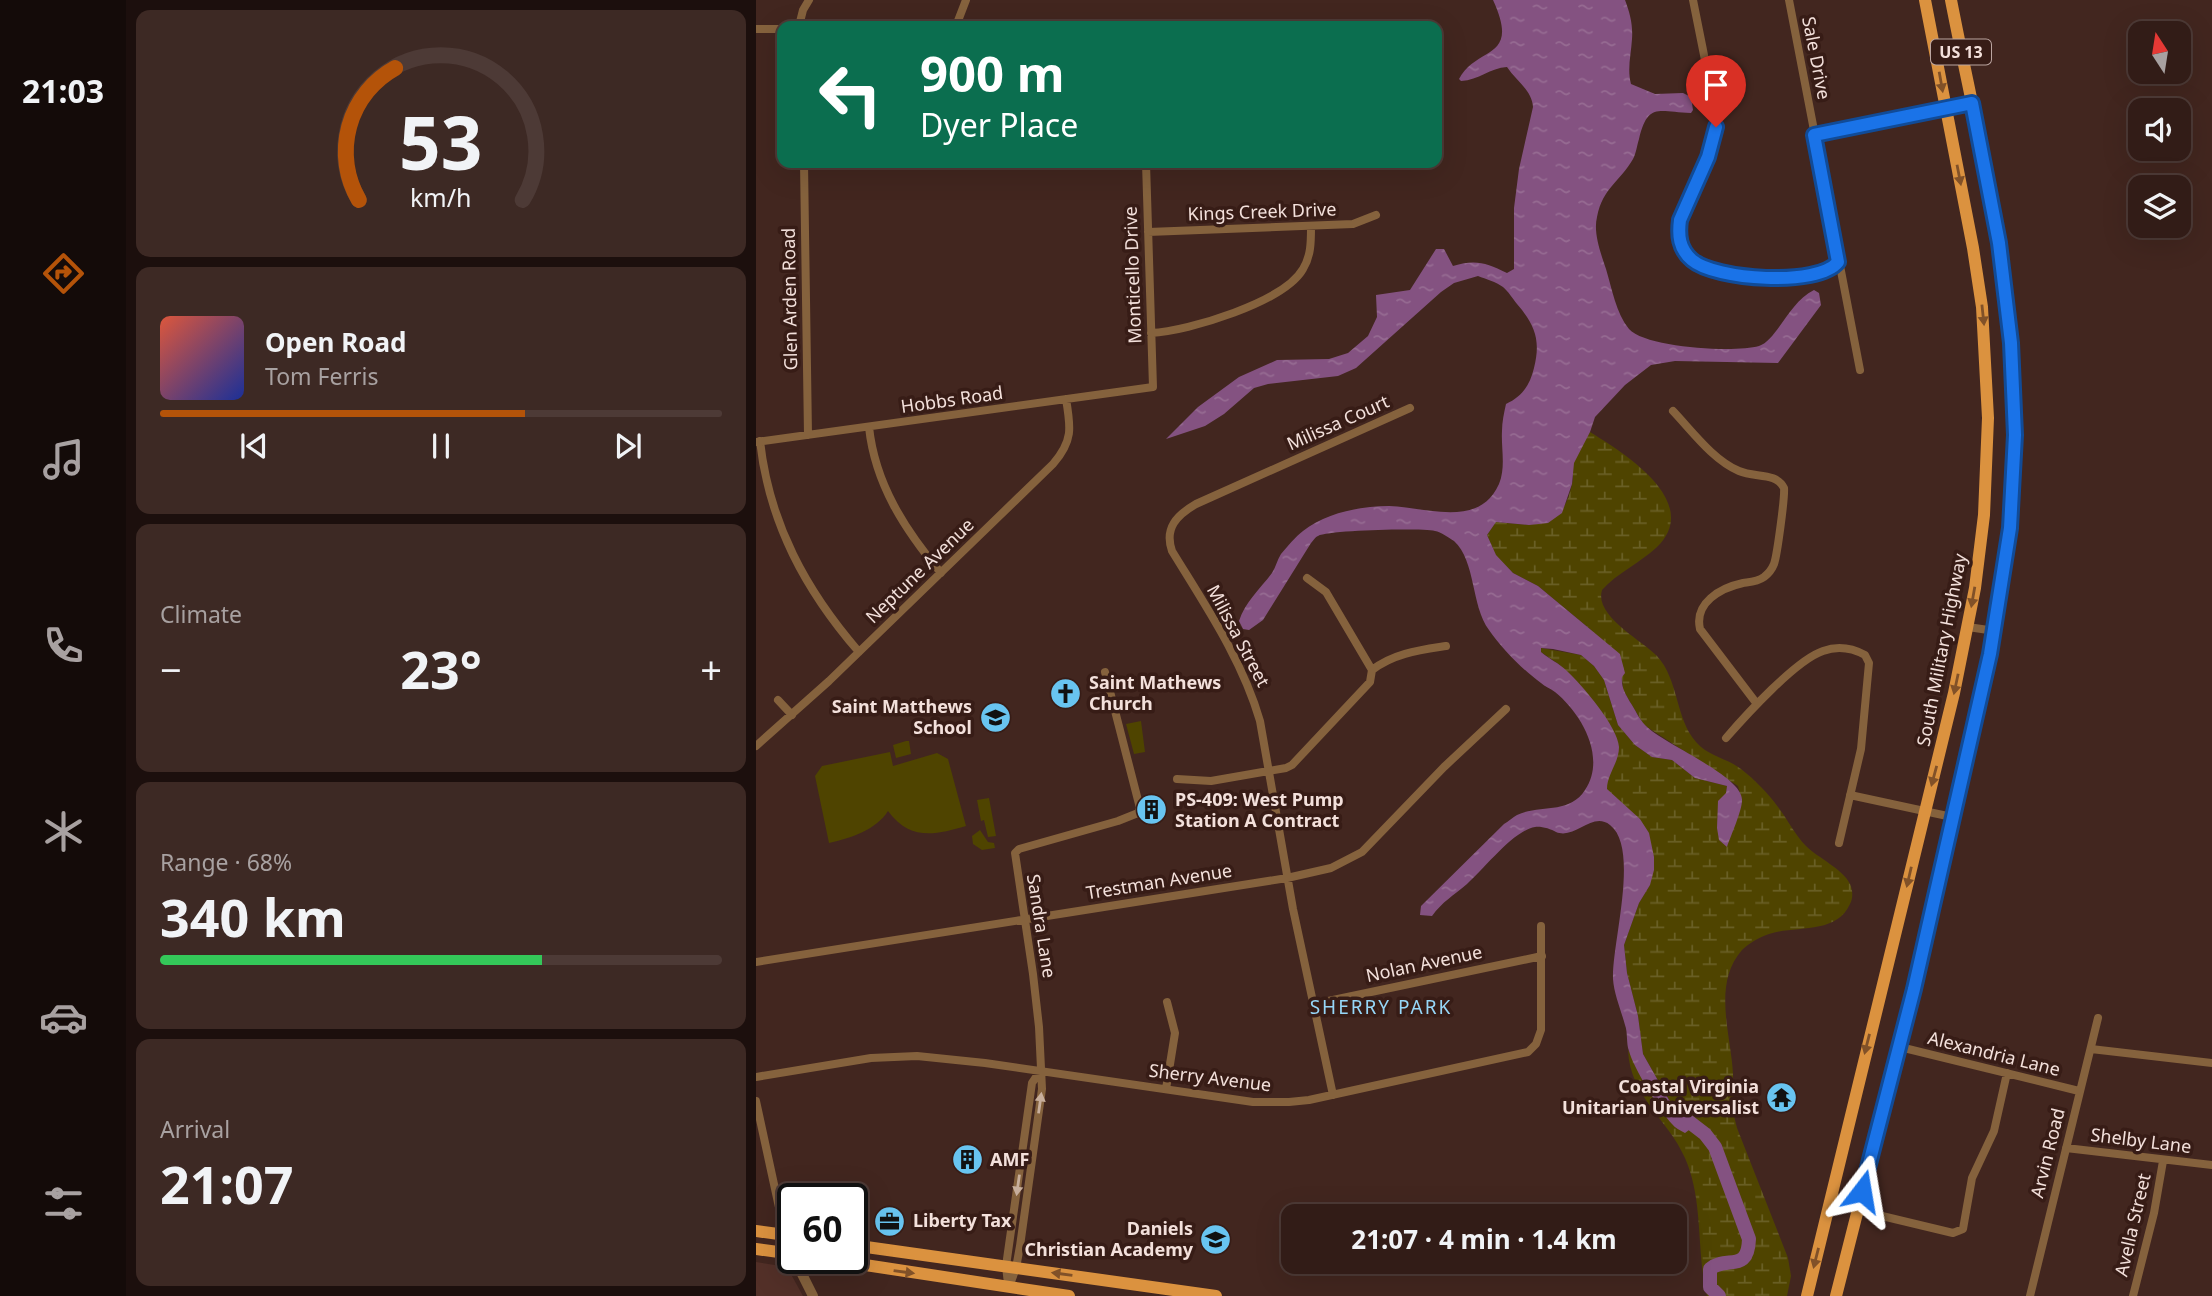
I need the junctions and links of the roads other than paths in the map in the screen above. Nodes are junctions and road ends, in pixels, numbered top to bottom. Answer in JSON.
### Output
{"nodes":[{"id":1,"x":809,"y":0,"type":"edge"},
{"id":2,"x":966,"y":0,"type":"edge"},
{"id":3,"x":1693,"y":0,"type":"edge"},
{"id":4,"x":1789,"y":0,"type":"edge"},
{"id":5,"x":1925,"y":0,"type":"edge"},
{"id":6,"x":1951,"y":0,"type":"edge"},
{"id":7,"x":800,"y":21,"type":"edge"},
{"id":8,"x":958,"y":21,"type":"edge"},
{"id":9,"x":756,"y":29,"type":"edge"},
{"id":10,"x":777,"y":29,"type":"edge"},
{"id":11,"x":1972,"y":103,"type":"junction"},
{"id":12,"x":1946,"y":108,"type":"junction"},
{"id":13,"x":1814,"y":135,"type":"junction"},
{"id":14,"x":804,"y":168,"type":"edge"},
{"id":15,"x":1146,"y":168,"type":"edge"},
{"id":16,"x":1376,"y":215,"type":"dead end"},
{"id":17,"x":1311,"y":227,"type":"junction"},
{"id":18,"x":1148,"y":232,"type":"junction"},
{"id":19,"x":1838,"y":262,"type":"junction"},
{"id":20,"x":1137,"y":273,"type":"dead end"},
{"id":21,"x":1149,"y":273,"type":"junction"},
{"id":22,"x":1151,"y":333,"type":"junction"},
{"id":23,"x":1860,"y":370,"type":"dead end"},
{"id":24,"x":1153,"y":387,"type":"joint"},
{"id":25,"x":1066,"y":399,"type":"junction"},
{"id":26,"x":1410,"y":408,"type":"dead end"},
{"id":27,"x":1673,"y":411,"type":"dead end"},
{"id":28,"x":869,"y":428,"type":"junction"},
{"id":29,"x":808,"y":435,"type":"junction"},
{"id":30,"x":758,"y":442,"type":"edge"},
{"id":31,"x":1279,"y":467,"type":"joint"},
{"id":32,"x":941,"y":573,"type":"junction"},
{"id":33,"x":1307,"y":578,"type":"dead end"},
{"id":34,"x":1968,"y":627,"type":"junction"},
{"id":35,"x":1995,"y":631,"type":"junction"},
{"id":36,"x":1446,"y":646,"type":"dead end"},
{"id":37,"x":859,"y":652,"type":"junction"},
{"id":38,"x":1372,"y":670,"type":"junction"},
{"id":39,"x":1105,"y":672,"type":"dead end"},
{"id":40,"x":778,"y":700,"type":"dead end"},
{"id":41,"x":1757,"y":704,"type":"junction"},
{"id":42,"x":1506,"y":709,"type":"dead end"},
{"id":43,"x":792,"y":715,"type":"junction"},
{"id":44,"x":1726,"y":738,"type":"dead end"},
{"id":45,"x":756,"y":746,"type":"edge"},
{"id":46,"x":1269,"y":772,"type":"junction"},
{"id":47,"x":1177,"y":779,"type":"dead end"},
{"id":48,"x":1850,"y":795,"type":"junction"},
{"id":49,"x":1924,"y":811,"type":"junction"},
{"id":50,"x":1952,"y":817,"type":"junction"},
{"id":51,"x":1839,"y":844,"type":"dead end"},
{"id":52,"x":1287,"y":878,"type":"junction"},
{"id":53,"x":1025,"y":919,"type":"junction"},
{"id":54,"x":1541,"y":926,"type":"dead end"},
{"id":55,"x":1542,"y":956,"type":"junction"},
{"id":56,"x":756,"y":962,"type":"edge"},
{"id":57,"x":1167,"y":1002,"type":"dead end"},
{"id":58,"x":1314,"y":1004,"type":"junction"},
{"id":59,"x":2098,"y":1018,"type":"dead end"},
{"id":60,"x":1900,"y":1047,"type":"junction"},
{"id":61,"x":2091,"y":1049,"type":"junction"},
{"id":62,"x":2212,"y":1063,"type":"edge"},
{"id":63,"x":1040,"y":1071,"type":"junction"},
{"id":64,"x":2007,"y":1073,"type":"junction"},
{"id":65,"x":756,"y":1077,"type":"edge"},
{"id":66,"x":1166,"y":1089,"type":"junction"},
{"id":67,"x":2079,"y":1091,"type":"junction"},
{"id":68,"x":1333,"y":1095,"type":"junction"},
{"id":69,"x":756,"y":1101,"type":"edge"},
{"id":70,"x":2066,"y":1148,"type":"junction"},
{"id":71,"x":2164,"y":1160,"type":"junction"},
{"id":72,"x":2212,"y":1165,"type":"edge"},
{"id":73,"x":777,"y":1187,"type":"edge"},
{"id":74,"x":1857,"y":1210,"type":"junction"},
{"id":75,"x":756,"y":1231,"type":"edge"},
{"id":76,"x":777,"y":1234,"type":"edge"},
{"id":77,"x":868,"y":1246,"type":"edge"},
{"id":78,"x":756,"y":1249,"type":"edge"},
{"id":79,"x":777,"y":1253,"type":"edge"},
{"id":80,"x":868,"y":1265,"type":"edge"},
{"id":81,"x":1011,"y":1267,"type":"junction"},
{"id":82,"x":802,"y":1274,"type":"edge"},
{"id":83,"x":1009,"y":1287,"type":"junction"},
{"id":84,"x":813,"y":1296,"type":"edge"},
{"id":85,"x":1069,"y":1296,"type":"edge"},
{"id":86,"x":1216,"y":1296,"type":"edge"},
{"id":87,"x":1807,"y":1296,"type":"edge"},
{"id":88,"x":1836,"y":1296,"type":"edge"},
{"id":89,"x":2030,"y":1296,"type":"edge"},
{"id":90,"x":2133,"y":1296,"type":"edge"}],
"edges":[{"from":1,"to":7,"type":"street"},
{"from":2,"to":8,"type":"street"},
{"from":3,"to":19,"type":"street"},
{"from":4,"to":13,"type":"street","name":"Sale Drive"},
{"from":5,"to":12,"type":"main road","name":"South Military Highway","number":"US 13","one_way":true},
{"from":6,"to":11,"type":"main road","number":"US 13"},
{"from":9,"to":10,"type":"street"},
{"from":11,"to":12,"type":"street"},
{"from":11,"to":35,"type":"main road","number":"US 13"},
{"from":12,"to":13,"type":"street"},
{"from":12,"to":34,"type":"main road","name":"South Military Highway","number":"US 13","one_way":true},
{"from":13,"to":19,"type":"street","name":"Sale Drive"},
{"from":14,"to":29,"type":"street","name":"Glen Arden Road"},
{"from":15,"to":18,"type":"street","name":"Monticello Drive"},
{"from":16,"to":17,"type":"street","name":"Kings Creek Drive"},
{"from":17,"to":18,"type":"street","name":"Kings Creek Drive"},
{"from":17,"to":22,"type":"street"},
{"from":18,"to":21,"type":"street","name":"Monticello Drive"},
{"from":19,"to":23,"type":"street","name":"Sale Drive"},
{"from":20,"to":21,"type":"street"},
{"from":21,"to":22,"type":"street","name":"Monticello Drive"},
{"from":22,"to":24,"type":"street","name":"Monticello Drive"},
{"from":24,"to":25,"type":"street","name":"Hobbs Road"},
{"from":25,"to":28,"type":"street","name":"Hobbs Road"},
{"from":25,"to":32,"type":"street","name":"Neptune Avenue"},
{"from":26,"to":31,"type":"street","name":"Milissa Court"},
{"from":27,"to":41,"type":"street"},
{"from":28,"to":29,"type":"street","name":"Hobbs Road"},
{"from":28,"to":32,"type":"street"},
{"from":29,"to":30,"type":"street","name":"Hobbs Road"},
{"from":30,"to":37,"type":"street"},
{"from":31,"to":46,"type":"street","name":"Milissa Street"},
{"from":32,"to":37,"type":"street","name":"Neptune Avenue"},
{"from":33,"to":38,"type":"street"},
{"from":34,"to":35,"type":"street"},
{"from":34,"to":49,"type":"main road","name":"South Military Highway","number":"US 13","one_way":true},
{"from":35,"to":50,"type":"main road","number":"US 13"},
{"from":36,"to":38,"type":"street"},
{"from":37,"to":43,"type":"street","name":"Neptune Avenue"},
{"from":38,"to":46,"type":"street"},
{"from":39,"to":53,"type":"street","name":"Sandra Lane"},
{"from":40,"to":43,"type":"street"},
{"from":41,"to":44,"type":"street"},
{"from":41,"to":48,"type":"street"},
{"from":42,"to":52,"type":"street","name":"Trestman Avenue"},
{"from":43,"to":45,"type":"street","name":"Neptune Avenue"},
{"from":46,"to":47,"type":"street"},
{"from":46,"to":52,"type":"street","name":"Milissa Street"},
{"from":48,"to":49,"type":"street"},
{"from":48,"to":51,"type":"street"},
{"from":49,"to":50,"type":"street"},
{"from":49,"to":87,"type":"main road","name":"South Military Highway","number":"US 13","one_way":true},
{"from":50,"to":60,"type":"main road","number":"US 13"},
{"from":52,"to":53,"type":"street","name":"Trestman Avenue"},
{"from":52,"to":58,"type":"street","name":"Milissa Street"},
{"from":53,"to":56,"type":"street","name":"Trestman Avenue"},
{"from":53,"to":63,"type":"street","name":"Sandra Lane"},
{"from":54,"to":55,"type":"street","name":"Sherry Avenue"},
{"from":55,"to":58,"type":"street","name":"Nolan Avenue"},
{"from":55,"to":68,"type":"street","name":"Sherry Avenue"},
{"from":57,"to":66,"type":"street"},
{"from":58,"to":68,"type":"street","name":"Milissa Street"},
{"from":59,"to":61,"type":"street","name":"Arvin Road"},
{"from":60,"to":64,"type":"street","name":"Alexandria Lane"},
{"from":60,"to":74,"type":"main road","number":"US 13"},
{"from":61,"to":62,"type":"street"},
{"from":61,"to":67,"type":"street","name":"Arvin Road"},
{"from":63,"to":65,"type":"street","name":"Sherry Avenue"},
{"from":63,"to":66,"type":"street","name":"Sherry Avenue"},
{"from":63,"to":81,"type":"street","name":"Sandra Lane"},
{"from":64,"to":67,"type":"street","name":"Alexandria Lane"},
{"from":64,"to":74,"type":"street"},
{"from":66,"to":68,"type":"street","name":"Sherry Avenue"},
{"from":67,"to":70,"type":"street","name":"Arvin Road"},
{"from":69,"to":73,"type":"street"},
{"from":70,"to":71,"type":"street","name":"Shelby Lane"},
{"from":70,"to":89,"type":"street","name":"Arvin Road"},
{"from":71,"to":72,"type":"street","name":"Shelby Lane"},
{"from":71,"to":90,"type":"street","name":"Avella Street"},
{"from":74,"to":88,"type":"main road","number":"US 13"},
{"from":75,"to":76,"type":"main road"},
{"from":77,"to":81,"type":"main road"},
{"from":78,"to":79,"type":"main road"},
{"from":80,"to":83,"type":"main road","one_way":true},
{"from":81,"to":83,"type":"street","name":"Sandra Lane"},
{"from":86,"to":81,"type":"main road","one_way":true},
{"from":82,"to":84,"type":"street"},
{"from":83,"to":85,"type":"main road"}]}
